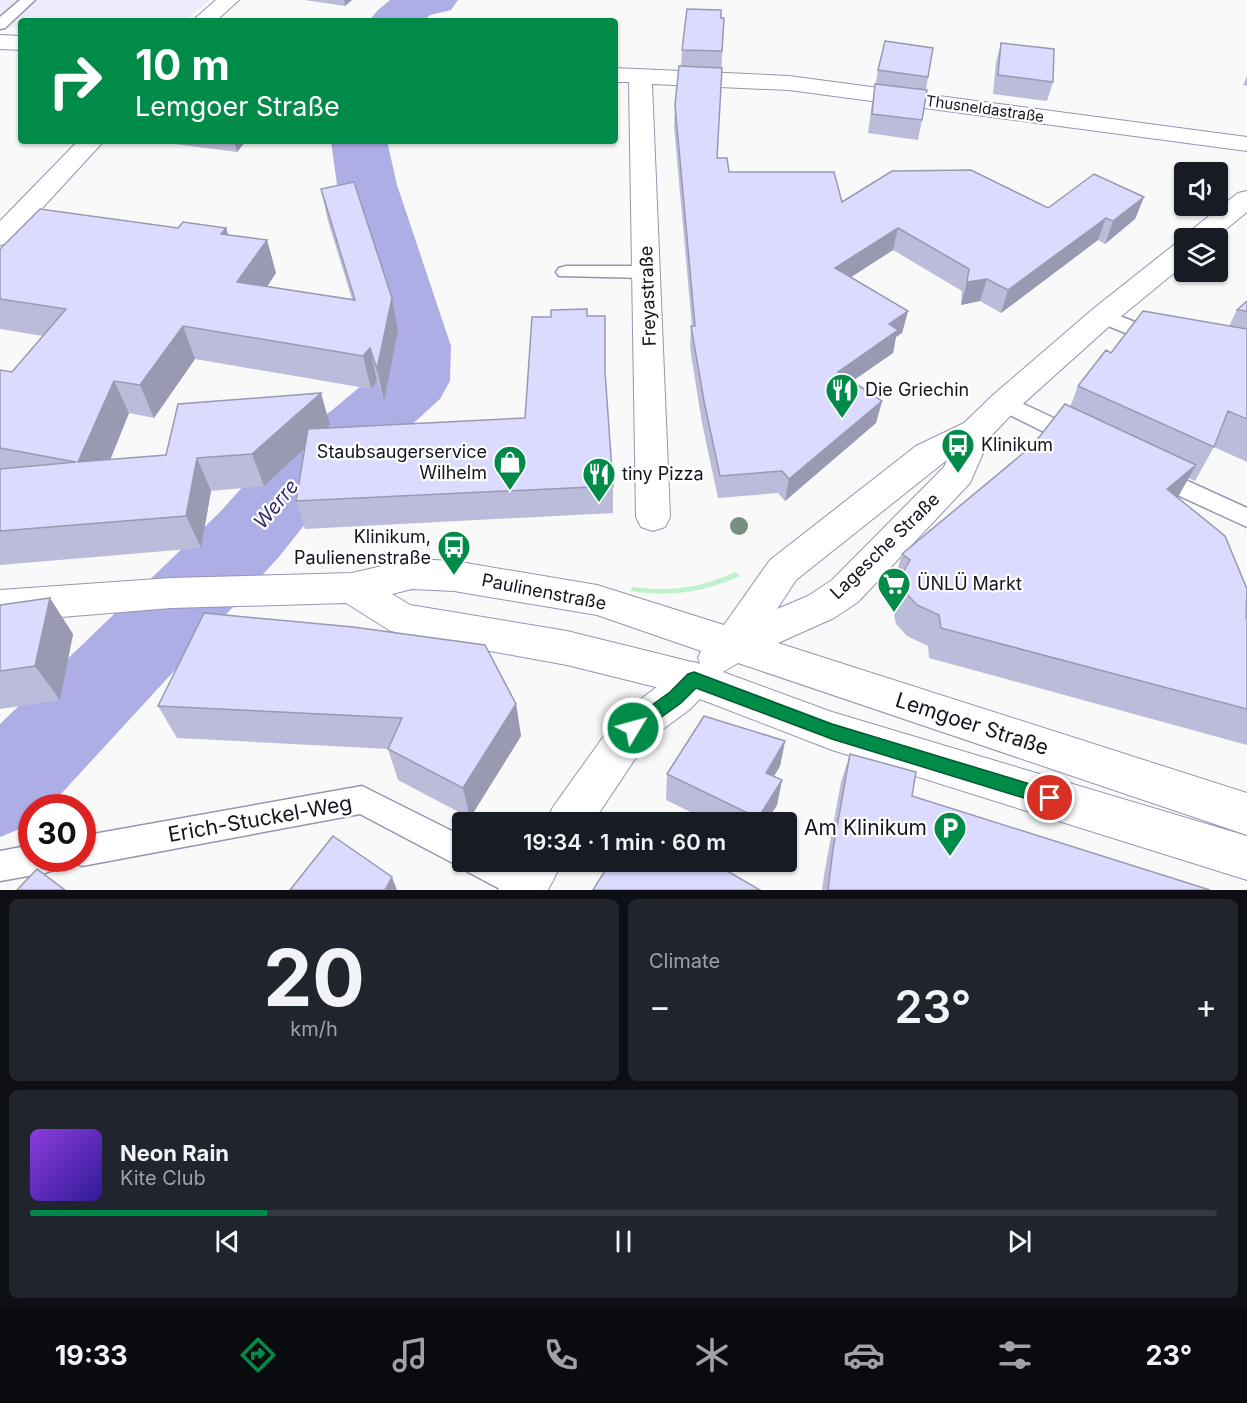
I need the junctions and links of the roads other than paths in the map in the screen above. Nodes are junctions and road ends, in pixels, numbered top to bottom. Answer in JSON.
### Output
{"nodes":[{"id":1,"x":28,"y":0,"type":"edge"},
{"id":2,"x":229,"y":0,"type":"edge"},
{"id":3,"x":208,"y":18,"type":"edge"},
{"id":4,"x":0,"y":25,"type":"edge"},
{"id":5,"x":0,"y":42,"type":"edge"},
{"id":6,"x":18,"y":43,"type":"edge"},
{"id":7,"x":628,"y":75,"type":"edge"},
{"id":8,"x":89,"y":144,"type":"edge"},
{"id":9,"x":1247,"y":144,"type":"edge"},
{"id":10,"x":1247,"y":199,"type":"edge"},
{"id":11,"x":1211,"y":228,"type":"edge"},
{"id":12,"x":0,"y":237,"type":"edge"},
{"id":13,"x":1174,"y":259,"type":"edge"},
{"id":14,"x":566,"y":272,"type":"dead end"},
{"id":15,"x":647,"y":272,"type":"junction"},
{"id":16,"x":1103,"y":316,"type":"junction"},
{"id":17,"x":1179,"y":346,"type":"edge"},
{"id":18,"x":1005,"y":403,"type":"junction"},
{"id":19,"x":976,"y":431,"type":"junction"},
{"id":20,"x":1100,"y":449,"type":"edge"},
{"id":21,"x":1141,"y":474,"type":"edge"},
{"id":22,"x":653,"y":517,"type":"dead end"},
{"id":23,"x":1247,"y":518,"type":"edge"},
{"id":24,"x":352,"y":588,"type":"junction"},
{"id":25,"x":0,"y":606,"type":"edge"},
{"id":26,"x":732,"y":645,"type":"junction"},
{"id":27,"x":694,"y":679,"type":"junction"},
{"id":28,"x":575,"y":812,"type":"edge"},
{"id":29,"x":1247,"y":814,"type":"edge"},
{"id":30,"x":452,"y":847,"type":"edge"},
{"id":31,"x":96,"y":848,"type":"edge"},
{"id":32,"x":1247,"y":858,"type":"edge"},
{"id":33,"x":18,"y":863,"type":"edge"},
{"id":34,"x":0,"y":866,"type":"edge"},
{"id":35,"x":510,"y":872,"type":"edge"},
{"id":36,"x":529,"y":879,"type":"edge"}],
"edges":[{"from":1,"to":4,"type":"lane"},
{"from":2,"to":3,"type":"street"},
{"from":5,"to":6,"type":"street"},
{"from":7,"to":9,"type":"street","name":"Thusneldastraße"},
{"from":7,"to":15,"type":"street","name":"Freyastraße"},
{"from":8,"to":12,"type":"street"},
{"from":10,"to":11,"type":"street"},
{"from":13,"to":16,"type":"street","name":"Lagesche Straße"},
{"from":14,"to":15,"type":"lane"},
{"from":15,"to":22,"type":"street","name":"Freyastraße"},
{"from":16,"to":17,"type":"lane"},
{"from":16,"to":18,"type":"street","name":"Lagesche Straße"},
{"from":18,"to":19,"type":"street","name":"Lagesche Straße"},
{"from":18,"to":20,"type":"lane"},
{"from":19,"to":26,"type":"street","name":"Lagesche Straße"},
{"from":19,"to":26,"type":"street","name":"Lagesche Straße"},
{"from":21,"to":23,"type":"lane"},
{"from":24,"to":25,"type":"street","name":"Paulinenstraße"},
{"from":24,"to":26,"type":"street","name":"Paulinenstraße"},
{"from":24,"to":27,"type":"street"},
{"from":26,"to":27,"type":"street","name":"Lagesche Straße"},
{"from":26,"to":29,"type":"street","name":"Lemgoer Straße"},
{"from":27,"to":28,"type":"street","name":"Lagesche Straße"},
{"from":27,"to":32,"type":"street"},
{"from":30,"to":31,"type":"lane","name":"Erich-Stuckel-Weg"},
{"from":33,"to":34,"type":"lane"},
{"from":35,"to":36,"type":"lane"}]}
